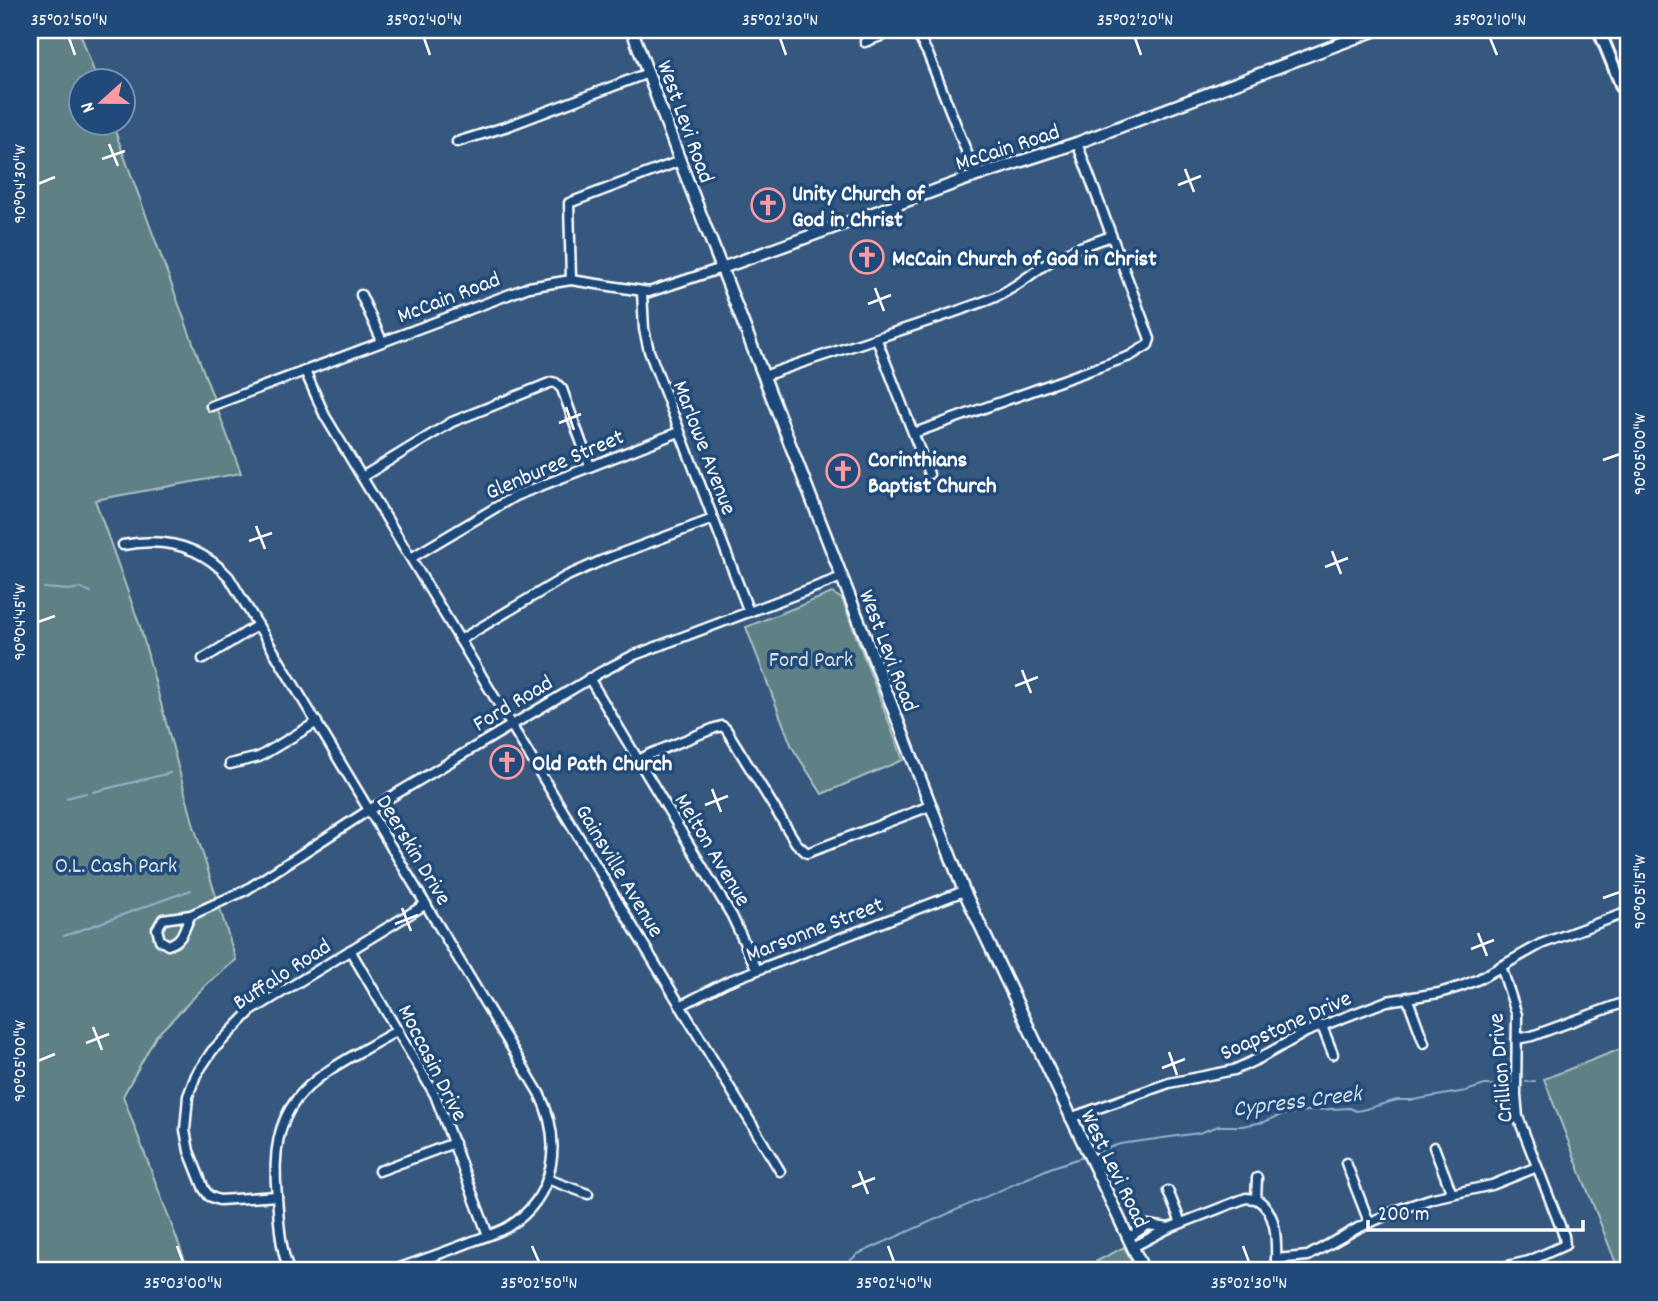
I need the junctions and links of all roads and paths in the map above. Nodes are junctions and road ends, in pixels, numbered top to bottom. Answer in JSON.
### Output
{"nodes":[{"id":1,"x":632,"y":30,"type":"edge"},
{"id":2,"x":897,"y":30,"type":"edge"},
{"id":3,"x":915,"y":30,"type":"edge"},
{"id":4,"x":1376,"y":30,"type":"edge"},
{"id":5,"x":1599,"y":30,"type":"edge"},
{"id":6,"x":865,"y":42,"type":"dead end"},
{"id":7,"x":648,"y":73,"type":"junction"},
{"id":8,"x":1628,"y":102,"type":"edge"},
{"id":9,"x":457,"y":142,"type":"dead end"},
{"id":10,"x":1077,"y":142,"type":"junction"},
{"id":11,"x":680,"y":161,"type":"junction"},
{"id":12,"x":976,"y":176,"type":"junction"},
{"id":13,"x":1111,"y":236,"type":"junction"},
{"id":14,"x":722,"y":268,"type":"junction"},
{"id":15,"x":571,"y":280,"type":"junction"},
{"id":16,"x":642,"y":292,"type":"junction"},
{"id":17,"x":360,"y":295,"type":"dead end"},
{"id":18,"x":877,"y":340,"type":"junction"},
{"id":19,"x":382,"y":341,"type":"junction"},
{"id":20,"x":306,"y":371,"type":"junction"},
{"id":21,"x":764,"y":376,"type":"junction"},
{"id":22,"x":211,"y":406,"type":"dead end"},
{"id":23,"x":679,"y":432,"type":"junction"},
{"id":24,"x":914,"y":432,"type":"junction"},
{"id":25,"x":590,"y":466,"type":"junction"},
{"id":26,"x":929,"y":474,"type":"dead end"},
{"id":27,"x":362,"y":477,"type":"junction"},
{"id":28,"x":713,"y":519,"type":"junction"},
{"id":29,"x":122,"y":545,"type":"dead end"},
{"id":30,"x":411,"y":558,"type":"junction"},
{"id":31,"x":842,"y":577,"type":"junction"},
{"id":32,"x":749,"y":612,"type":"junction"},
{"id":33,"x":258,"y":625,"type":"junction"},
{"id":34,"x":460,"y":640,"type":"junction"},
{"id":35,"x":203,"y":659,"type":"dead end"},
{"id":36,"x":589,"y":678,"type":"junction"},
{"id":37,"x":317,"y":722,"type":"junction"},
{"id":38,"x":511,"y":726,"type":"junction"},
{"id":39,"x":639,"y":760,"type":"junction"},
{"id":40,"x":230,"y":764,"type":"dead end"},
{"id":41,"x":930,"y":806,"type":"junction"},
{"id":42,"x":369,"y":810,"type":"junction"},
{"id":43,"x":964,"y":891,"type":"junction"},
{"id":44,"x":426,"y":904,"type":"junction"},
{"id":45,"x":1628,"y":912,"type":"edge"},
{"id":46,"x":191,"y":915,"type":"junction"},
{"id":47,"x":351,"y":950,"type":"junction"},
{"id":48,"x":1502,"y":966,"type":"junction"},
{"id":49,"x":757,"y":970,"type":"junction"},
{"id":50,"x":1407,"y":997,"type":"junction"},
{"id":51,"x":1628,"y":1001,"type":"edge"},
{"id":52,"x":680,"y":1006,"type":"junction"},
{"id":53,"x":1322,"y":1026,"type":"junction"},
{"id":54,"x":398,"y":1030,"type":"junction"},
{"id":55,"x":1517,"y":1039,"type":"junction"},
{"id":56,"x":1424,"y":1043,"type":"dead end"},
{"id":57,"x":1333,"y":1054,"type":"dead end"},
{"id":58,"x":1070,"y":1118,"type":"junction"},
{"id":59,"x":454,"y":1143,"type":"junction"},
{"id":60,"x":1434,"y":1147,"type":"dead end"},
{"id":61,"x":1346,"y":1163,"type":"dead end"},
{"id":62,"x":1537,"y":1167,"type":"junction"},
{"id":63,"x":379,"y":1171,"type":"dead end"},
{"id":64,"x":780,"y":1171,"type":"dead end"},
{"id":65,"x":1257,"y":1178,"type":"dead end"},
{"id":66,"x":547,"y":1179,"type":"junction"},
{"id":67,"x":1168,"y":1191,"type":"dead end"},
{"id":68,"x":589,"y":1194,"type":"dead end"},
{"id":69,"x":1452,"y":1194,"type":"junction"},
{"id":70,"x":277,"y":1196,"type":"junction"},
{"id":71,"x":1256,"y":1199,"type":"junction"},
{"id":72,"x":1369,"y":1222,"type":"junction"},
{"id":73,"x":1181,"y":1223,"type":"junction"},
{"id":74,"x":1169,"y":1228,"type":"junction"},
{"id":75,"x":488,"y":1235,"type":"junction"},
{"id":76,"x":1130,"y":1242,"type":"junction"},
{"id":77,"x":1276,"y":1259,"type":"junction"},
{"id":78,"x":289,"y":1271,"type":"edge"},
{"id":79,"x":391,"y":1271,"type":"edge"},
{"id":80,"x":1144,"y":1271,"type":"edge"},
{"id":81,"x":1276,"y":1271,"type":"edge"},
{"id":82,"x":1486,"y":1271,"type":"edge"}],
"edges":[{"from":1,"to":7,"type":"street","name":"West Levi Road"},
{"from":2,"to":6,"type":"street"},
{"from":3,"to":12,"type":"street"},
{"from":4,"to":10,"type":"street","name":"McCain Road"},
{"from":5,"to":8,"type":"main road"},
{"from":7,"to":9,"type":"street"},
{"from":7,"to":11,"type":"street","name":"West Levi Road"},
{"from":10,"to":12,"type":"street","name":"McCain Road"},
{"from":10,"to":13,"type":"street"},
{"from":11,"to":14,"type":"street","name":"West Levi Road"},
{"from":11,"to":15,"type":"street"},
{"from":12,"to":14,"type":"street","name":"McCain Road"},
{"from":13,"to":18,"type":"street"},
{"from":13,"to":24,"type":"street"},
{"from":14,"to":16,"type":"street","name":"McCain Road"},
{"from":14,"to":21,"type":"street","name":"West Levi Road"},
{"from":15,"to":16,"type":"street","name":"McCain Road"},
{"from":15,"to":19,"type":"street","name":"McCain Road"},
{"from":16,"to":23,"type":"street","name":"Marlowe Avenue"},
{"from":17,"to":19,"type":"street"},
{"from":18,"to":21,"type":"street"},
{"from":18,"to":24,"type":"street"},
{"from":19,"to":20,"type":"street","name":"McCain Road"},
{"from":20,"to":22,"type":"street","name":"McCain Road"},
{"from":20,"to":27,"type":"street","name":"Gainsville Avenue"},
{"from":21,"to":31,"type":"street","name":"West Levi Road"},
{"from":23,"to":25,"type":"street","name":"Glenburee Street"},
{"from":23,"to":28,"type":"street","name":"Marlowe Avenue"},
{"from":24,"to":26,"type":"street"},
{"from":25,"to":27,"type":"street"},
{"from":25,"to":30,"type":"street","name":"Glenburee Street"},
{"from":27,"to":30,"type":"street","name":"Gainsville Avenue"},
{"from":28,"to":32,"type":"street","name":"Marlowe Avenue"},
{"from":28,"to":34,"type":"street"},
{"from":29,"to":33,"type":"street","name":"Deerskin Drive"},
{"from":30,"to":34,"type":"street","name":"Gainsville Avenue"},
{"from":31,"to":32,"type":"street","name":"Ford Road"},
{"from":31,"to":41,"type":"street","name":"West Levi Road"},
{"from":32,"to":36,"type":"street","name":"Ford Road"},
{"from":33,"to":35,"type":"street"},
{"from":33,"to":37,"type":"street","name":"Deerskin Drive"},
{"from":34,"to":38,"type":"street","name":"Gainsville Avenue"},
{"from":36,"to":38,"type":"street","name":"Ford Road"},
{"from":36,"to":39,"type":"street","name":"Melton Avenue"},
{"from":37,"to":40,"type":"street"},
{"from":37,"to":42,"type":"street","name":"Deerskin Drive"},
{"from":38,"to":42,"type":"street","name":"Ford Road"},
{"from":38,"to":52,"type":"street","name":"Gainsville Avenue"},
{"from":39,"to":41,"type":"street"},
{"from":39,"to":49,"type":"street","name":"Melton Avenue"},
{"from":41,"to":43,"type":"street","name":"West Levi Road"},
{"from":42,"to":44,"type":"street","name":"Deerskin Drive"},
{"from":42,"to":46,"type":"street","name":"Ford Road"},
{"from":43,"to":49,"type":"street","name":"Marsonne Street"},
{"from":43,"to":58,"type":"street","name":"West Levi Road"},
{"from":44,"to":47,"type":"street","name":"Buffalo Road"},
{"from":44,"to":66,"type":"street","name":"Deerskin Drive"},
{"from":45,"to":48,"type":"street","name":"Soapstone Drive"},
{"from":46,"to":46,"type":"street","name":"Ford Road"},
{"from":47,"to":54,"type":"street","name":"Moccasin Drive"},
{"from":47,"to":70,"type":"street","name":"Buffalo Road"},
{"from":48,"to":50,"type":"street","name":"Soapstone Drive"},
{"from":48,"to":55,"type":"street","name":"Crillion Drive"},
{"from":49,"to":52,"type":"street","name":"Marsonne Street"},
{"from":50,"to":53,"type":"street","name":"Soapstone Drive"},
{"from":50,"to":56,"type":"street"},
{"from":51,"to":55,"type":"street"},
{"from":52,"to":64,"type":"street","name":"Gainsville Avenue"},
{"from":53,"to":57,"type":"street"},
{"from":53,"to":58,"type":"street","name":"Soapstone Drive"},
{"from":54,"to":59,"type":"street","name":"Moccasin Drive"},
{"from":54,"to":70,"type":"street"},
{"from":55,"to":62,"type":"street","name":"Crillion Drive"},
{"from":58,"to":76,"type":"street","name":"West Levi Road"},
{"from":59,"to":63,"type":"street"},
{"from":59,"to":75,"type":"street","name":"Moccasin Drive"},
{"from":60,"to":69,"type":"street"},
{"from":61,"to":72,"type":"street"},
{"from":62,"to":69,"type":"street"},
{"from":62,"to":82,"type":"street","name":"Crillion Drive"},
{"from":65,"to":71,"type":"street"},
{"from":66,"to":68,"type":"street"},
{"from":66,"to":75,"type":"street","name":"Deerskin Drive"},
{"from":67,"to":73,"type":"street"},
{"from":69,"to":72,"type":"street"},
{"from":70,"to":78,"type":"street"},
{"from":71,"to":73,"type":"street"},
{"from":71,"to":77,"type":"street"},
{"from":72,"to":77,"type":"street"},
{"from":73,"to":74,"type":"street"},
{"from":74,"to":76,"type":"street"},
{"from":74,"to":76,"type":"street"},
{"from":75,"to":79,"type":"street","name":"Deerskin Drive"},
{"from":76,"to":80,"type":"street","name":"West Levi Road"},
{"from":77,"to":81,"type":"street"}]}
